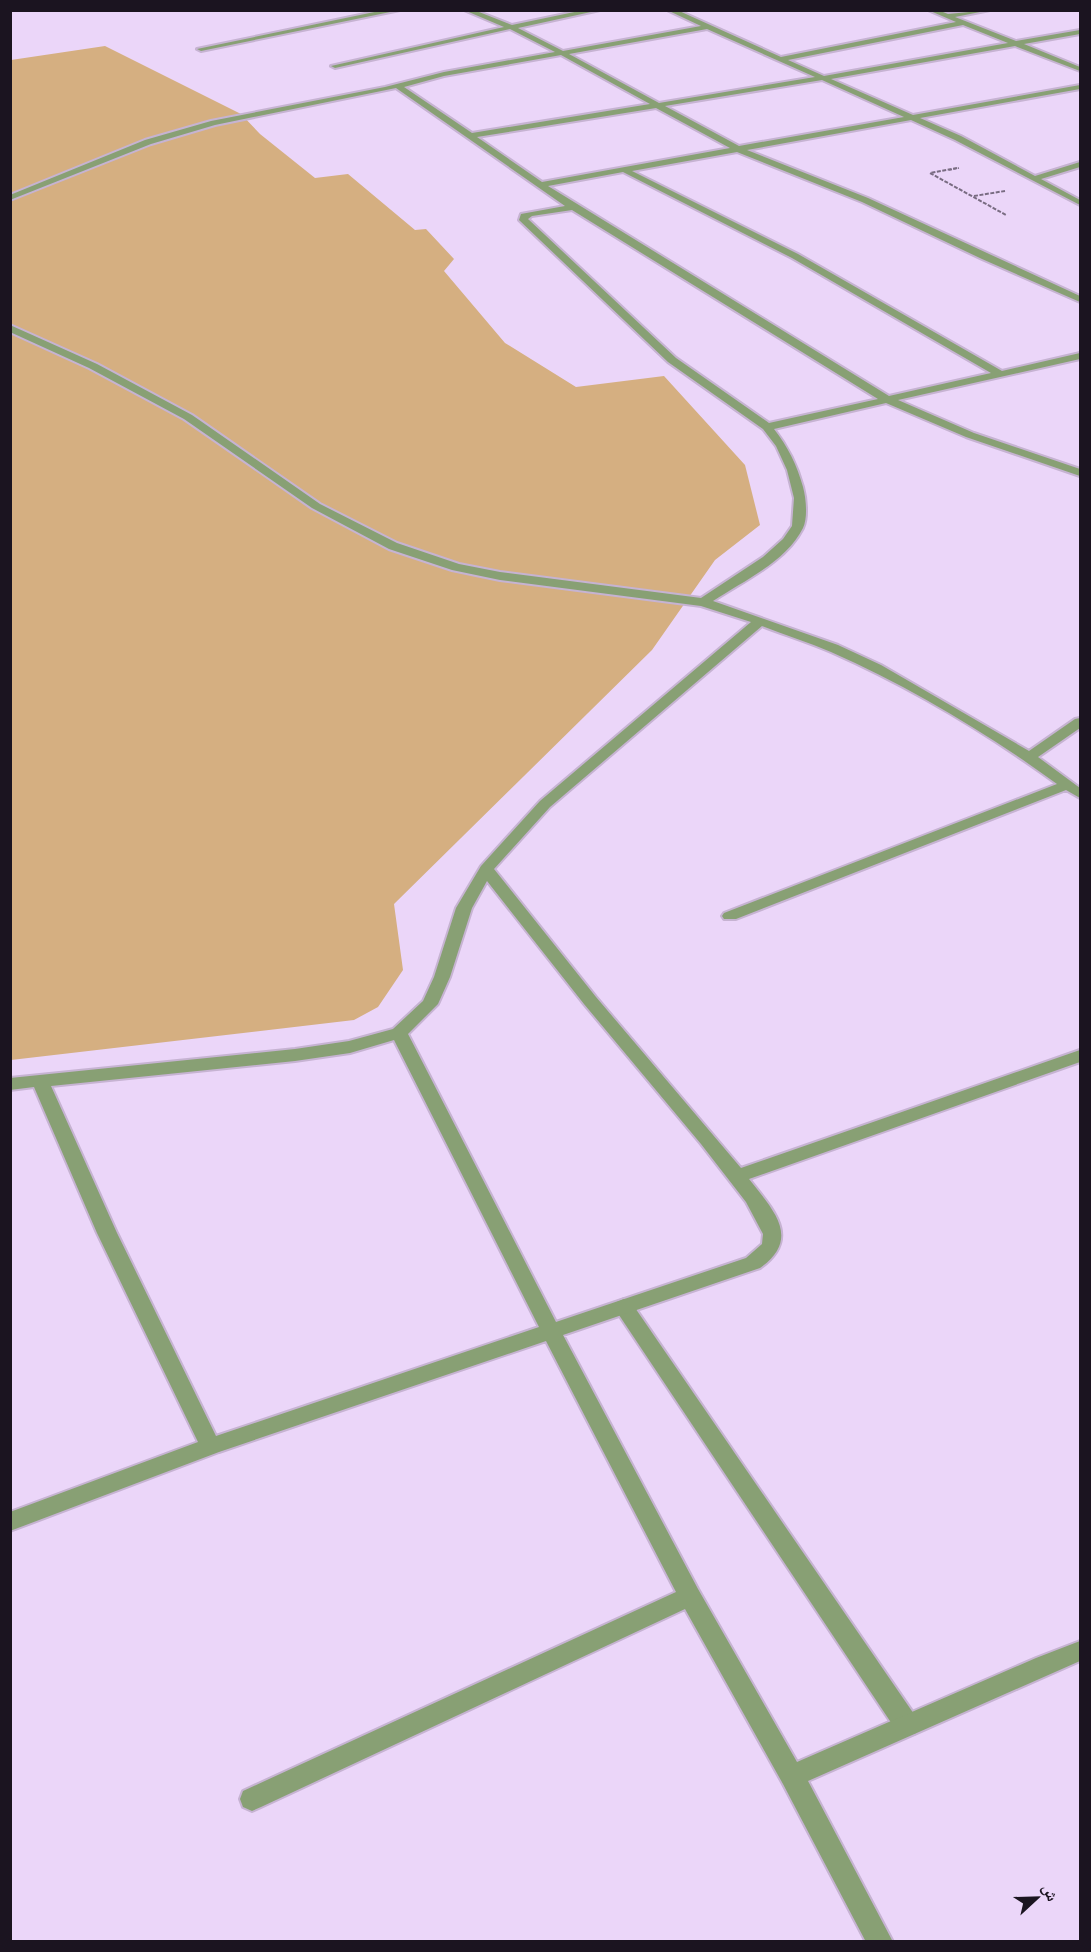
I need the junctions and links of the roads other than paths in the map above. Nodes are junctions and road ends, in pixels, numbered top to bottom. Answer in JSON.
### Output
{"nodes":[{"id":1,"x":397,"y":10,"type":"edge"},
{"id":2,"x":467,"y":10,"type":"edge"},
{"id":3,"x":597,"y":10,"type":"edge"},
{"id":4,"x":670,"y":10,"type":"edge"},
{"id":5,"x":931,"y":10,"type":"edge"},
{"id":6,"x":987,"y":10,"type":"edge"},
{"id":7,"x":946,"y":16,"type":"junction"},
{"id":8,"x":964,"y":24,"type":"junction"},
{"id":9,"x":511,"y":27,"type":"junction"},
{"id":10,"x":708,"y":27,"type":"junction"},
{"id":11,"x":1080,"y":32,"type":"edge"},
{"id":12,"x":1015,"y":43,"type":"junction"},
{"id":13,"x":201,"y":49,"type":"dead end"},
{"id":14,"x":562,"y":53,"type":"junction"},
{"id":15,"x":780,"y":59,"type":"junction"},
{"id":16,"x":335,"y":66,"type":"dead end"},
{"id":17,"x":1080,"y":69,"type":"edge"},
{"id":18,"x":823,"y":78,"type":"junction"},
{"id":19,"x":398,"y":86,"type":"junction"},
{"id":20,"x":1080,"y":87,"type":"edge"},
{"id":21,"x":657,"y":106,"type":"junction"},
{"id":22,"x":911,"y":117,"type":"junction"},
{"id":23,"x":469,"y":136,"type":"junction"},
{"id":24,"x":740,"y":150,"type":"junction"},
{"id":25,"x":1080,"y":164,"type":"edge"},
{"id":26,"x":627,"y":171,"type":"junction"},
{"id":27,"x":1033,"y":178,"type":"junction"},
{"id":28,"x":540,"y":185,"type":"junction"},
{"id":29,"x":10,"y":198,"type":"edge"},
{"id":30,"x":1080,"y":203,"type":"edge"},
{"id":31,"x":573,"y":207,"type":"junction"},
{"id":32,"x":1080,"y":299,"type":"edge"},
{"id":33,"x":10,"y":328,"type":"edge"},
{"id":34,"x":1080,"y":356,"type":"edge"},
{"id":35,"x":1000,"y":374,"type":"junction"},
{"id":36,"x":886,"y":399,"type":"junction"},
{"id":37,"x":767,"y":427,"type":"junction"},
{"id":38,"x":1080,"y":472,"type":"edge"},
{"id":39,"x":703,"y":602,"type":"junction"},
{"id":40,"x":760,"y":621,"type":"junction"},
{"id":41,"x":1080,"y":722,"type":"edge"},
{"id":42,"x":1029,"y":757,"type":"junction"},
{"id":43,"x":1075,"y":789,"type":"edge"},
{"id":44,"x":486,"y":869,"type":"junction"},
{"id":45,"x":730,"y":916,"type":"dead end"},
{"id":46,"x":399,"y":1034,"type":"junction"},
{"id":47,"x":1080,"y":1056,"type":"edge"},
{"id":48,"x":40,"y":1081,"type":"junction"},
{"id":49,"x":10,"y":1084,"type":"edge"},
{"id":50,"x":737,"y":1176,"type":"junction"},
{"id":51,"x":624,"y":1307,"type":"junction"},
{"id":52,"x":551,"y":1332,"type":"junction"},
{"id":53,"x":211,"y":1446,"type":"junction"},
{"id":54,"x":10,"y":1522,"type":"edge"},
{"id":55,"x":690,"y":1596,"type":"junction"},
{"id":56,"x":1080,"y":1651,"type":"edge"},
{"id":57,"x":907,"y":1725,"type":"junction"},
{"id":58,"x":792,"y":1776,"type":"junction"},
{"id":59,"x":252,"y":1799,"type":"dead end"},
{"id":60,"x":880,"y":1941,"type":"edge"}],
"edges":[{"from":1,"to":13,"type":"street"},
{"from":2,"to":9,"type":"street"},
{"from":3,"to":9,"type":"street"},
{"from":4,"to":10,"type":"street"},
{"from":5,"to":7,"type":"street"},
{"from":6,"to":7,"type":"street"},
{"from":7,"to":8,"type":"street"},
{"from":8,"to":12,"type":"street"},
{"from":8,"to":15,"type":"street"},
{"from":9,"to":14,"type":"street"},
{"from":9,"to":16,"type":"street"},
{"from":10,"to":14,"type":"street"},
{"from":10,"to":15,"type":"street"},
{"from":11,"to":12,"type":"street"},
{"from":12,"to":17,"type":"street"},
{"from":12,"to":18,"type":"street"},
{"from":14,"to":19,"type":"street"},
{"from":14,"to":21,"type":"street"},
{"from":15,"to":18,"type":"street"},
{"from":18,"to":21,"type":"street"},
{"from":18,"to":22,"type":"street"},
{"from":19,"to":23,"type":"street"},
{"from":19,"to":29,"type":"street"},
{"from":20,"to":22,"type":"street"},
{"from":21,"to":23,"type":"street"},
{"from":21,"to":24,"type":"street"},
{"from":22,"to":24,"type":"street"},
{"from":22,"to":27,"type":"street"},
{"from":23,"to":28,"type":"street"},
{"from":24,"to":26,"type":"street"},
{"from":24,"to":32,"type":"street"},
{"from":25,"to":27,"type":"street"},
{"from":26,"to":28,"type":"street"},
{"from":26,"to":35,"type":"street"},
{"from":27,"to":30,"type":"street"},
{"from":28,"to":31,"type":"street"},
{"from":31,"to":36,"type":"street"},
{"from":31,"to":37,"type":"street"},
{"from":33,"to":39,"type":"street"},
{"from":34,"to":35,"type":"street"},
{"from":35,"to":36,"type":"street"},
{"from":36,"to":37,"type":"street"},
{"from":36,"to":38,"type":"street"},
{"from":37,"to":39,"type":"street"},
{"from":39,"to":40,"type":"street"},
{"from":40,"to":42,"type":"street"},
{"from":40,"to":44,"type":"street"},
{"from":41,"to":42,"type":"street"},
{"from":42,"to":43,"type":"street"},
{"from":43,"to":45,"type":"street"},
{"from":44,"to":46,"type":"street"},
{"from":44,"to":50,"type":"street"},
{"from":46,"to":48,"type":"street"},
{"from":46,"to":52,"type":"street"},
{"from":47,"to":50,"type":"street"},
{"from":48,"to":49,"type":"street"},
{"from":48,"to":53,"type":"street"},
{"from":50,"to":51,"type":"street"},
{"from":51,"to":52,"type":"street"},
{"from":51,"to":57,"type":"street"},
{"from":52,"to":53,"type":"street"},
{"from":52,"to":55,"type":"street"},
{"from":53,"to":54,"type":"street"},
{"from":55,"to":58,"type":"street"},
{"from":55,"to":59,"type":"street"},
{"from":56,"to":57,"type":"street"},
{"from":57,"to":58,"type":"street"},
{"from":58,"to":60,"type":"street"}]}
